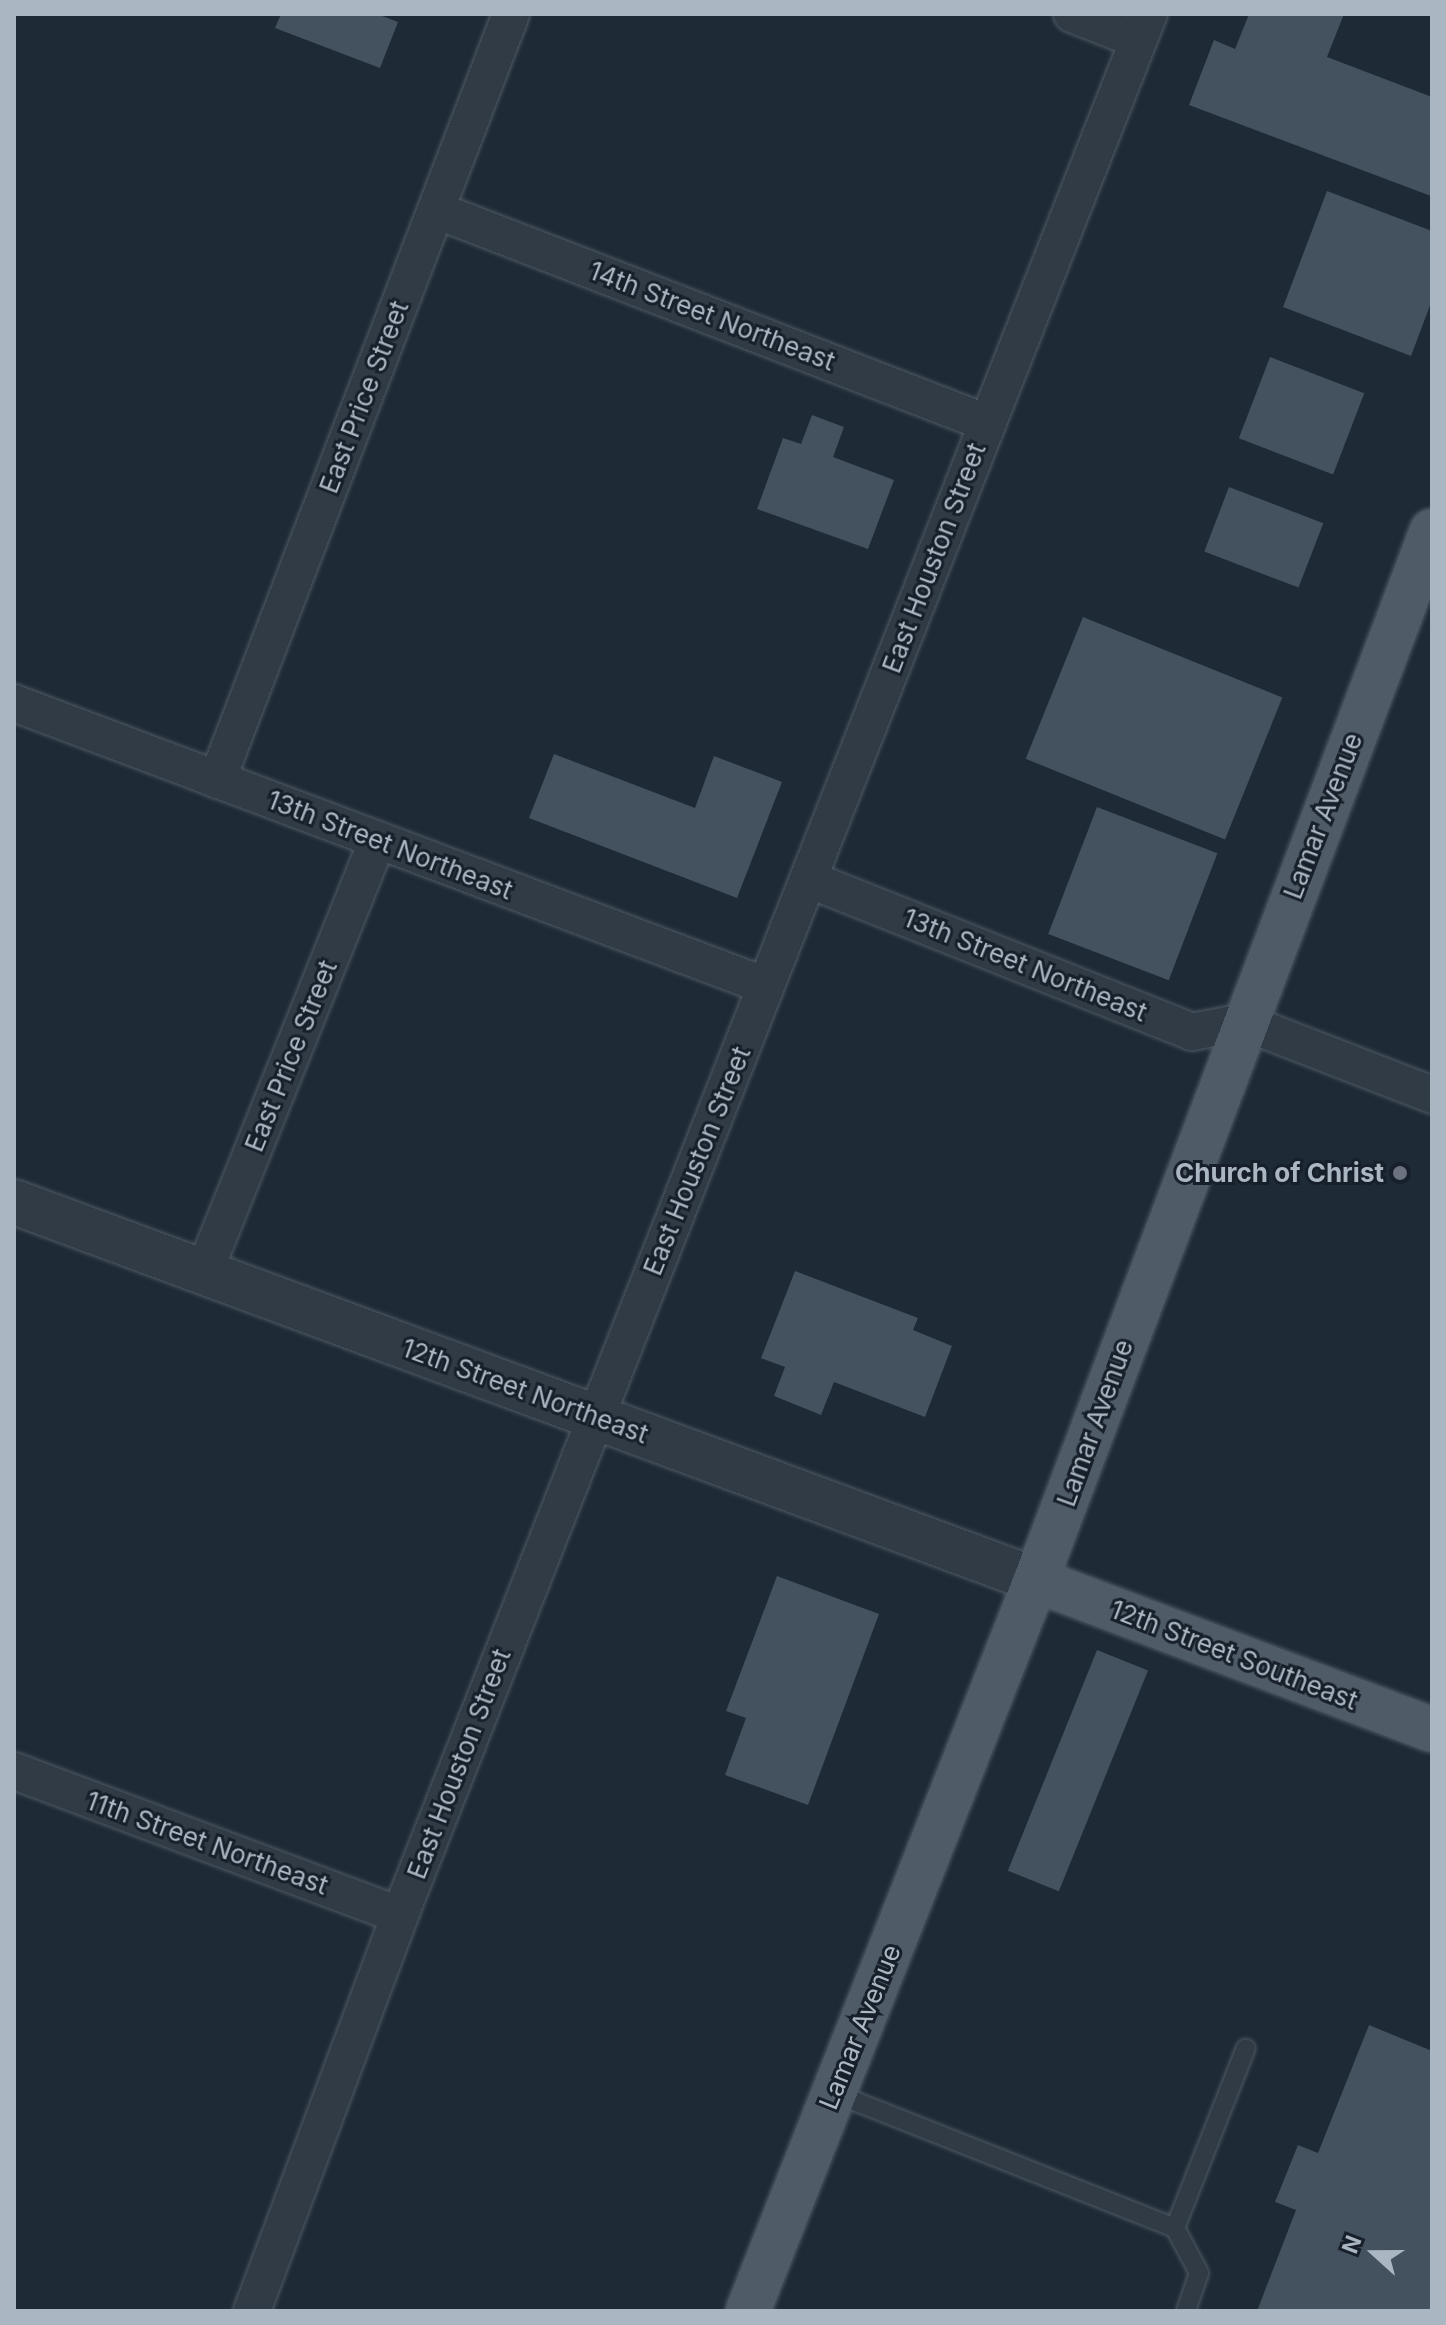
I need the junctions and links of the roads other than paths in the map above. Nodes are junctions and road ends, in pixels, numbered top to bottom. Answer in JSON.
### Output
{"nodes":[{"id":1,"x":511,"y":14,"type":"edge"},
{"id":2,"x":1072,"y":14,"type":"edge"},
{"id":3,"x":1144,"y":27,"type":"edge"},
{"id":4,"x":436,"y":210,"type":"junction"},
{"id":5,"x":987,"y":423,"type":"junction"},
{"id":6,"x":1432,"y":531,"type":"edge"},
{"id":7,"x":14,"y":703,"type":"edge"},
{"id":8,"x":217,"y":780,"type":"junction"},
{"id":9,"x":378,"y":840,"type":"junction"},
{"id":10,"x":808,"y":879,"type":"junction"},
{"id":11,"x":766,"y":986,"type":"junction"},
{"id":12,"x":1244,"y":1022,"type":"junction"},
{"id":13,"x":1432,"y":1095,"type":"edge"},
{"id":14,"x":14,"y":1202,"type":"edge"},
{"id":15,"x":204,"y":1272,"type":"junction"},
{"id":16,"x":596,"y":1417,"type":"junction"},
{"id":17,"x":1036,"y":1580,"type":"junction"},
{"id":18,"x":1432,"y":1730,"type":"edge"},
{"id":19,"x":14,"y":1771,"type":"edge"},
{"id":20,"x":400,"y":1915,"type":"junction"},
{"id":21,"x":1246,"y":2048,"type":"dead end"},
{"id":22,"x":834,"y":2093,"type":"junction"},
{"id":23,"x":1175,"y":2228,"type":"junction"},
{"id":24,"x":252,"y":2311,"type":"edge"},
{"id":25,"x":748,"y":2311,"type":"edge"},
{"id":26,"x":1186,"y":2311,"type":"edge"}],
"edges":[{"from":1,"to":4,"type":"street","name":"East Price Street"},
{"from":2,"to":3,"type":"street"},
{"from":3,"to":5,"type":"street","name":"East Houston Street"},
{"from":4,"to":5,"type":"street","name":"14th Street Northeast"},
{"from":4,"to":8,"type":"street","name":"East Price Street"},
{"from":5,"to":10,"type":"street","name":"East Houston Street"},
{"from":6,"to":12,"type":"main road","name":"Lamar Avenue"},
{"from":7,"to":8,"type":"street","name":"13th Street Northeast"},
{"from":8,"to":9,"type":"street","name":"13th Street Northeast"},
{"from":9,"to":11,"type":"street","name":"13th Street Northeast"},
{"from":9,"to":15,"type":"street","name":"East Price Street"},
{"from":10,"to":11,"type":"street","name":"East Houston Street"},
{"from":10,"to":12,"type":"street","name":"13th Street Northeast"},
{"from":11,"to":16,"type":"street","name":"East Houston Street"},
{"from":12,"to":13,"type":"street"},
{"from":12,"to":17,"type":"main road","name":"Lamar Avenue"},
{"from":14,"to":15,"type":"street","name":"12th Street Northeast"},
{"from":15,"to":16,"type":"street","name":"12th Street Northeast"},
{"from":16,"to":17,"type":"street","name":"12th Street Northeast"},
{"from":16,"to":20,"type":"street","name":"East Houston Street"},
{"from":17,"to":18,"type":"main road","name":"12th Street Southeast"},
{"from":17,"to":22,"type":"main road","name":"Lamar Avenue"},
{"from":19,"to":20,"type":"street","name":"11th Street Northeast"},
{"from":20,"to":24,"type":"street","name":"East Houston Street"},
{"from":21,"to":23,"type":"lane"},
{"from":22,"to":23,"type":"lane"},
{"from":22,"to":25,"type":"main road","name":"Lamar Avenue"},
{"from":23,"to":26,"type":"lane"}]}
